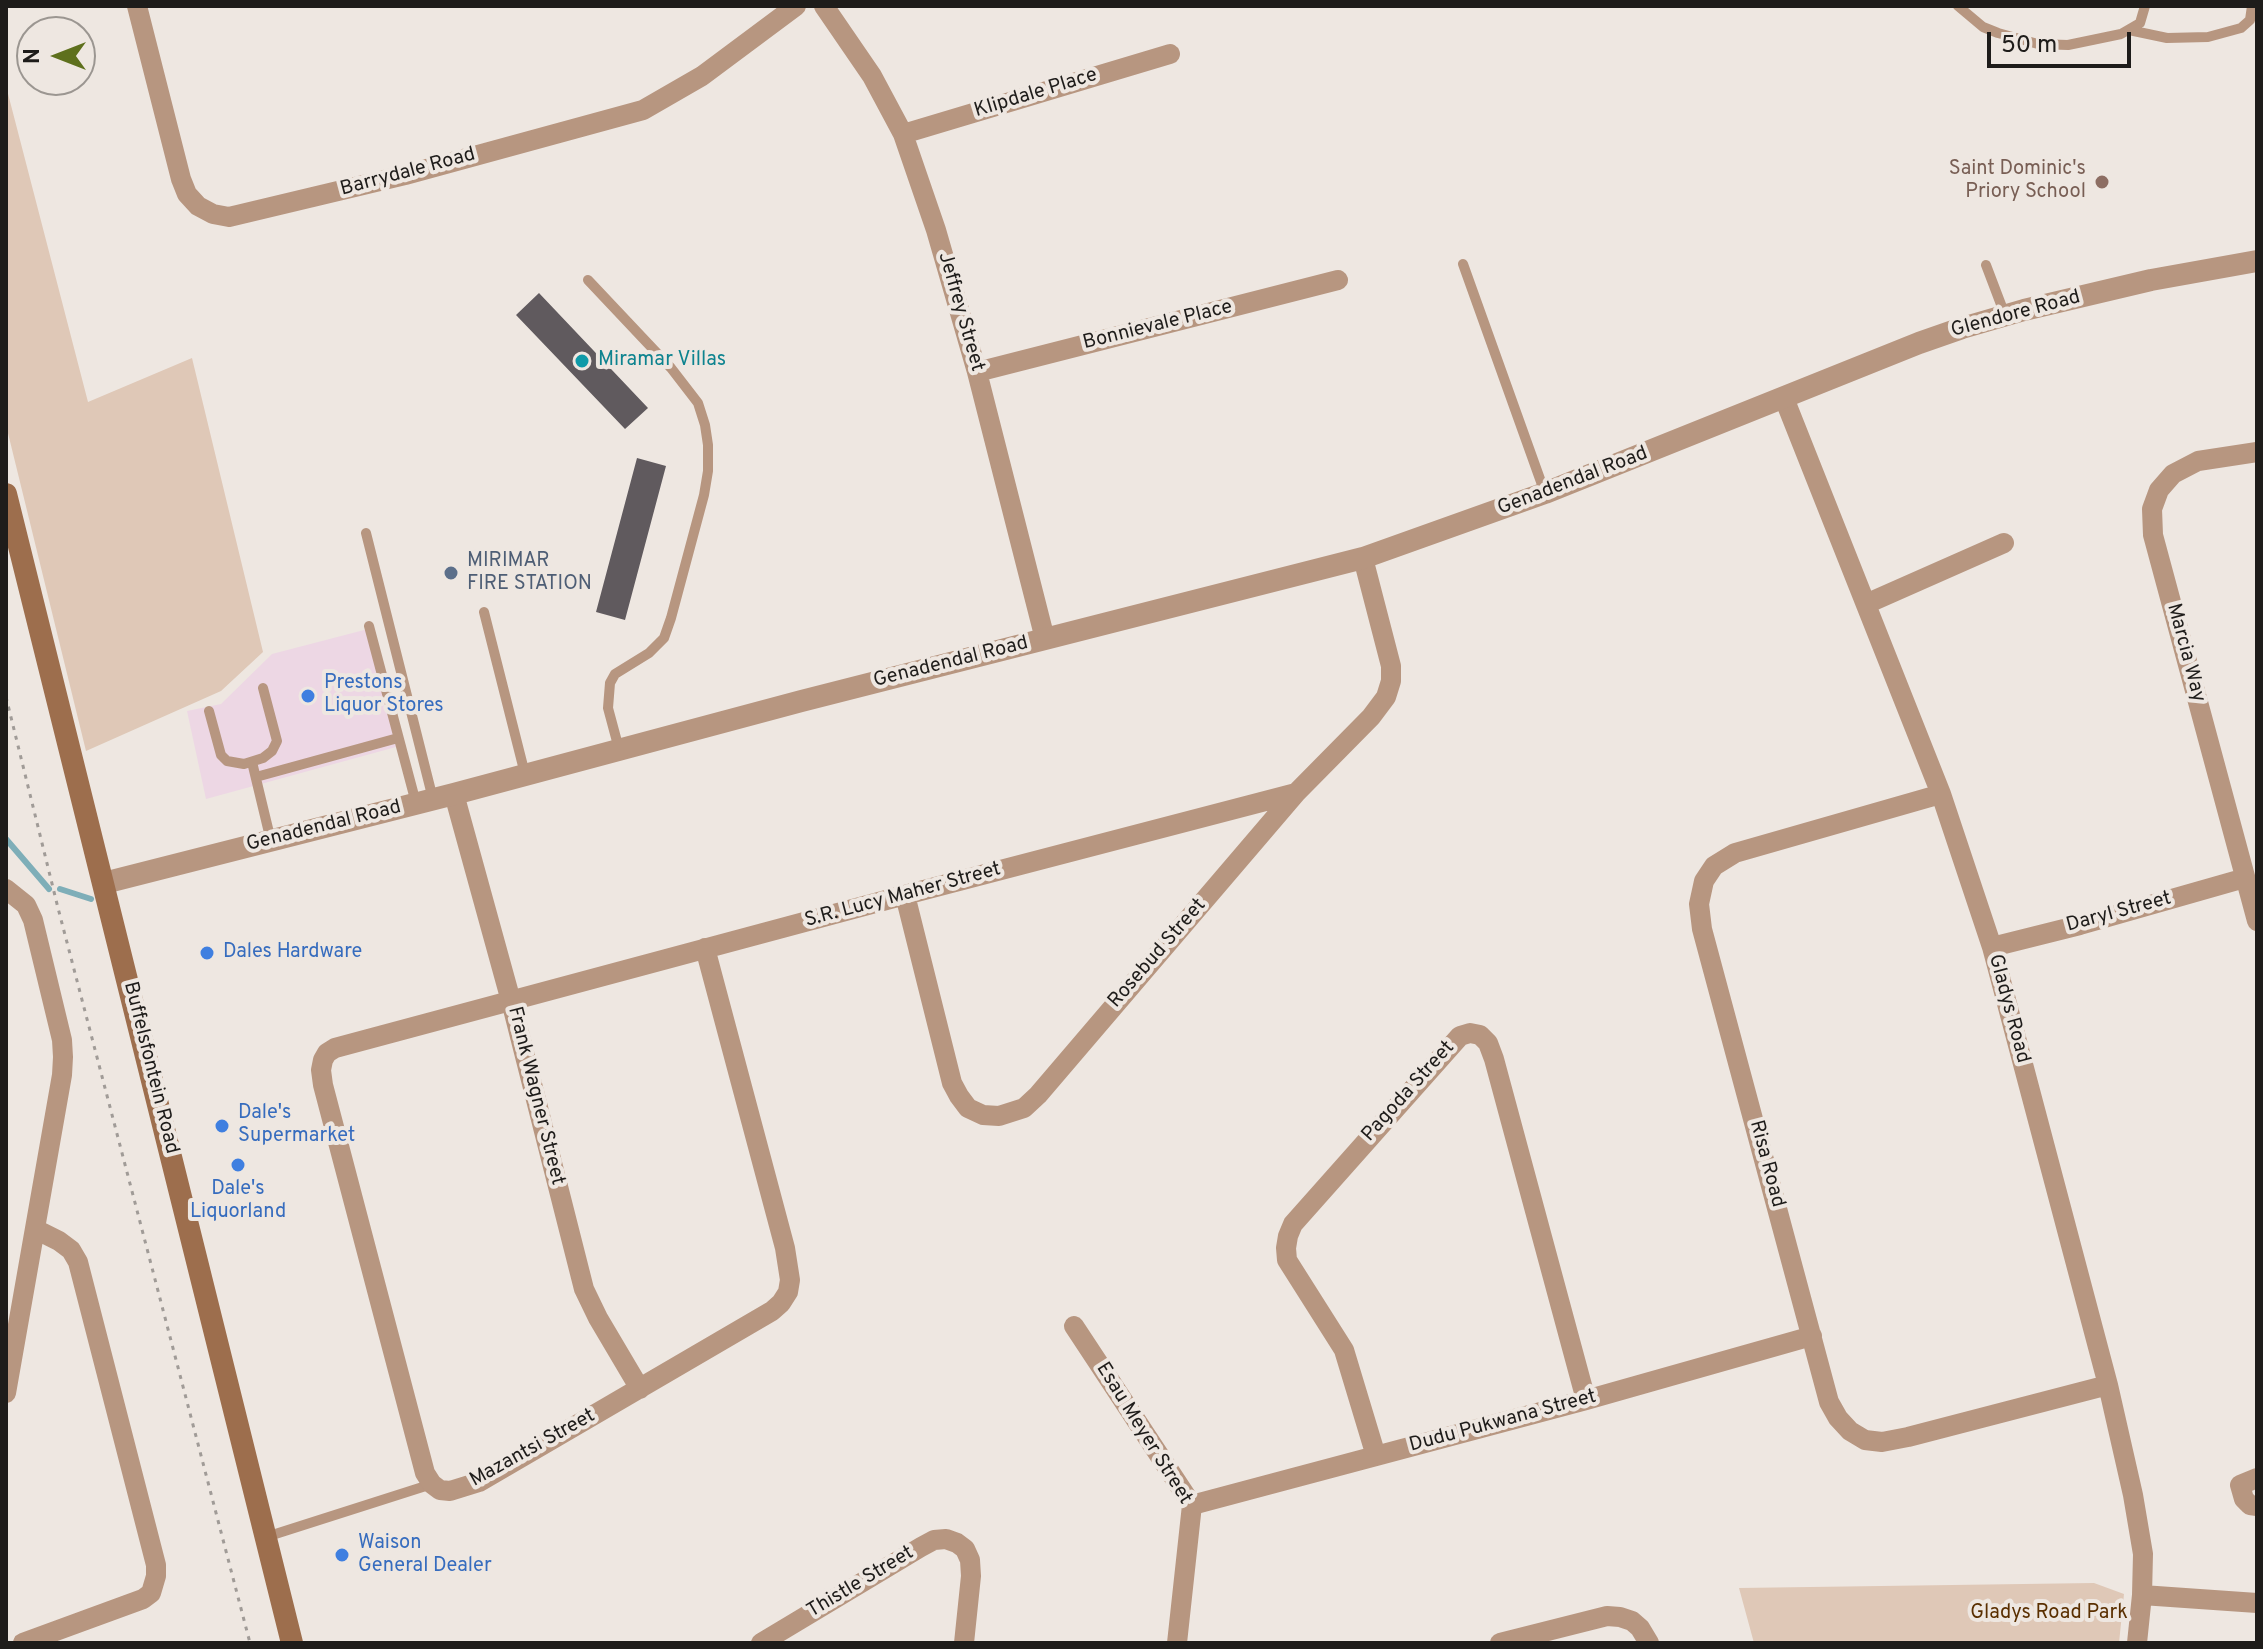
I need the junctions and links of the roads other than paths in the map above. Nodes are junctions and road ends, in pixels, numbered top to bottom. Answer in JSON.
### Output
{"nodes":[{"id":1,"x":137,"y":6,"type":"edge"},
{"id":2,"x":796,"y":6,"type":"edge"},
{"id":3,"x":824,"y":6,"type":"edge"},
{"id":4,"x":1958,"y":6,"type":"edge"},
{"id":5,"x":2145,"y":6,"type":"edge"},
{"id":6,"x":2252,"y":6,"type":"edge"},
{"id":7,"x":2129,"y":30,"type":"junction"},
{"id":8,"x":1170,"y":54,"type":"dead end"},
{"id":9,"x":903,"y":134,"type":"junction"},
{"id":10,"x":2257,"y":261,"type":"edge"},
{"id":11,"x":1463,"y":264,"type":"dead end"},
{"id":12,"x":1986,"y":265,"type":"dead end"},
{"id":13,"x":588,"y":280,"type":"dead end"},
{"id":14,"x":1338,"y":280,"type":"dead end"},
{"id":15,"x":2005,"y":315,"type":"junction"},
{"id":16,"x":977,"y":372,"type":"junction"},
{"id":17,"x":1784,"y":398,"type":"junction"},
{"id":18,"x":2257,"y":452,"type":"edge"},
{"id":19,"x":1545,"y":493,"type":"junction"},
{"id":20,"x":6,"y":494,"type":"edge"},
{"id":21,"x":366,"y":533,"type":"dead end"},
{"id":22,"x":2004,"y":543,"type":"dead end"},
{"id":23,"x":1363,"y":558,"type":"junction"},
{"id":24,"x":1866,"y":604,"type":"junction"},
{"id":25,"x":484,"y":612,"type":"dead end"},
{"id":26,"x":369,"y":626,"type":"dead end"},
{"id":27,"x":1045,"y":639,"type":"junction"},
{"id":28,"x":263,"y":688,"type":"dead end"},
{"id":29,"x":209,"y":711,"type":"dead end"},
{"id":30,"x":398,"y":738,"type":"junction"},
{"id":31,"x":619,"y":749,"type":"junction"},
{"id":32,"x":252,"y":762,"type":"junction"},
{"id":33,"x":525,"y":774,"type":"junction"},
{"id":34,"x":256,"y":777,"type":"junction"},
{"id":35,"x":1296,"y":793,"type":"junction"},
{"id":36,"x":1941,"y":794,"type":"junction"},
{"id":37,"x":434,"y":799,"type":"junction"},
{"id":38,"x":271,"y":841,"type":"junction"},
{"id":39,"x":2245,"y":878,"type":"junction"},
{"id":40,"x":104,"y":883,"type":"junction"},
{"id":41,"x":6,"y":889,"type":"edge"},
{"id":42,"x":905,"y":895,"type":"junction"},
{"id":43,"x":2257,"y":921,"type":"edge"},
{"id":44,"x":1992,"y":947,"type":"junction"},
{"id":45,"x":705,"y":948,"type":"junction"},
{"id":46,"x":511,"y":1001,"type":"junction"},
{"id":47,"x":35,"y":1229,"type":"junction"},
{"id":48,"x":1074,"y":1326,"type":"dead end"},
{"id":49,"x":1812,"y":1336,"type":"junction"},
{"id":50,"x":2108,"y":1385,"type":"junction"},
{"id":51,"x":640,"y":1389,"type":"junction"},
{"id":52,"x":6,"y":1393,"type":"edge"},
{"id":53,"x":1586,"y":1400,"type":"junction"},
{"id":54,"x":1376,"y":1456,"type":"junction"},
{"id":55,"x":2257,"y":1478,"type":"edge"},
{"id":56,"x":432,"y":1484,"type":"junction"},
{"id":57,"x":1192,"y":1505,"type":"junction"},
{"id":58,"x":2257,"y":1506,"type":"edge"},
{"id":59,"x":266,"y":1537,"type":"junction"},
{"id":60,"x":2142,"y":1595,"type":"junction"},
{"id":61,"x":2257,"y":1603,"type":"edge"},
{"id":62,"x":23,"y":1643,"type":"edge"},
{"id":63,"x":292,"y":1643,"type":"edge"},
{"id":64,"x":761,"y":1643,"type":"edge"},
{"id":65,"x":964,"y":1643,"type":"edge"},
{"id":66,"x":1177,"y":1643,"type":"edge"},
{"id":67,"x":1500,"y":1643,"type":"edge"},
{"id":68,"x":1649,"y":1643,"type":"edge"},
{"id":69,"x":2137,"y":1643,"type":"edge"}],
"edges":[{"from":1,"to":2,"type":"street","name":"Barrydale Road"},
{"from":3,"to":9,"type":"street","name":"Jeffrey Street"},
{"from":4,"to":7,"type":"lane"},
{"from":5,"to":7,"type":"lane"},
{"from":6,"to":7,"type":"lane"},
{"from":8,"to":9,"type":"street","name":"Klipdale Place"},
{"from":9,"to":16,"type":"street","name":"Jeffrey Street"},
{"from":10,"to":15,"type":"street","name":"Glendore Road"},
{"from":11,"to":19,"type":"lane"},
{"from":12,"to":15,"type":"lane"},
{"from":13,"to":31,"type":"lane"},
{"from":14,"to":16,"type":"street","name":"Bonnievale Place"},
{"from":15,"to":17,"type":"street","name":"Glendore Road"},
{"from":16,"to":27,"type":"street","name":"Jeffrey Street"},
{"from":17,"to":19,"type":"street","name":"Genadendal Road"},
{"from":17,"to":24,"type":"street","name":"Gladys Road"},
{"from":18,"to":39,"type":"street","name":"Marcia Way"},
{"from":19,"to":23,"type":"street","name":"Genadendal Road"},
{"from":20,"to":40,"type":"main road","name":"Buffelsfontein Road"},
{"from":21,"to":37,"type":"lane"},
{"from":22,"to":24,"type":"street"},
{"from":23,"to":27,"type":"street","name":"Genadendal Road"},
{"from":23,"to":35,"type":"street","name":"Rosebud Street"},
{"from":24,"to":36,"type":"street","name":"Gladys Road"},
{"from":25,"to":33,"type":"lane"},
{"from":26,"to":30,"type":"lane"},
{"from":27,"to":31,"type":"street","name":"Genadendal Road"},
{"from":28,"to":32,"type":"lane"},
{"from":29,"to":32,"type":"lane"},
{"from":30,"to":34,"type":"lane"},
{"from":30,"to":37,"type":"lane"},
{"from":31,"to":33,"type":"street","name":"Genadendal Road"},
{"from":32,"to":34,"type":"lane"},
{"from":33,"to":37,"type":"street","name":"Genadendal Road"},
{"from":34,"to":38,"type":"lane"},
{"from":35,"to":42,"type":"street","name":"S.R. Lucy Maher Street"},
{"from":35,"to":42,"type":"street","name":"Rosebud Street"},
{"from":36,"to":44,"type":"street","name":"Gladys Road"},
{"from":36,"to":49,"type":"street","name":"Risa Road"},
{"from":37,"to":38,"type":"street","name":"Genadendal Road"},
{"from":37,"to":46,"type":"street","name":"Frank Wagner Street"},
{"from":38,"to":40,"type":"street","name":"Genadendal Road"},
{"from":39,"to":43,"type":"street","name":"Marcia Way"},
{"from":39,"to":44,"type":"street","name":"Daryl Street"},
{"from":40,"to":59,"type":"main road","name":"Buffelsfontein Road"},
{"from":41,"to":47,"type":"street"},
{"from":42,"to":45,"type":"street","name":"S.R. Lucy Maher Street"},
{"from":44,"to":50,"type":"street","name":"Gladys Road"},
{"from":45,"to":46,"type":"street","name":"S.R. Lucy Maher Street"},
{"from":45,"to":51,"type":"street","name":"Mazantsi Street"},
{"from":46,"to":51,"type":"street","name":"Frank Wagner Street"},
{"from":46,"to":56,"type":"street"},
{"from":47,"to":52,"type":"street"},
{"from":47,"to":62,"type":"street"},
{"from":48,"to":57,"type":"street","name":"Esau Meyer Street"},
{"from":49,"to":50,"type":"street","name":"Risa Road"},
{"from":49,"to":53,"type":"street","name":"Dudu Pukwana Street"},
{"from":50,"to":60,"type":"street","name":"Gladys Road"},
{"from":51,"to":56,"type":"street","name":"Mazantsi Street"},
{"from":53,"to":54,"type":"street","name":"Dudu Pukwana Street"},
{"from":53,"to":54,"type":"street","name":"Pagoda Street"},
{"from":54,"to":57,"type":"street","name":"Dudu Pukwana Street"},
{"from":55,"to":58,"type":"street"},
{"from":56,"to":59,"type":"lane"},
{"from":57,"to":66,"type":"street","name":"Esau Meyer Street"},
{"from":59,"to":63,"type":"main road","name":"Buffelsfontein Road"},
{"from":60,"to":61,"type":"street"},
{"from":60,"to":69,"type":"street","name":"Gladys Road"},
{"from":64,"to":65,"type":"street","name":"Thistle Street"},
{"from":67,"to":68,"type":"street"}]}
